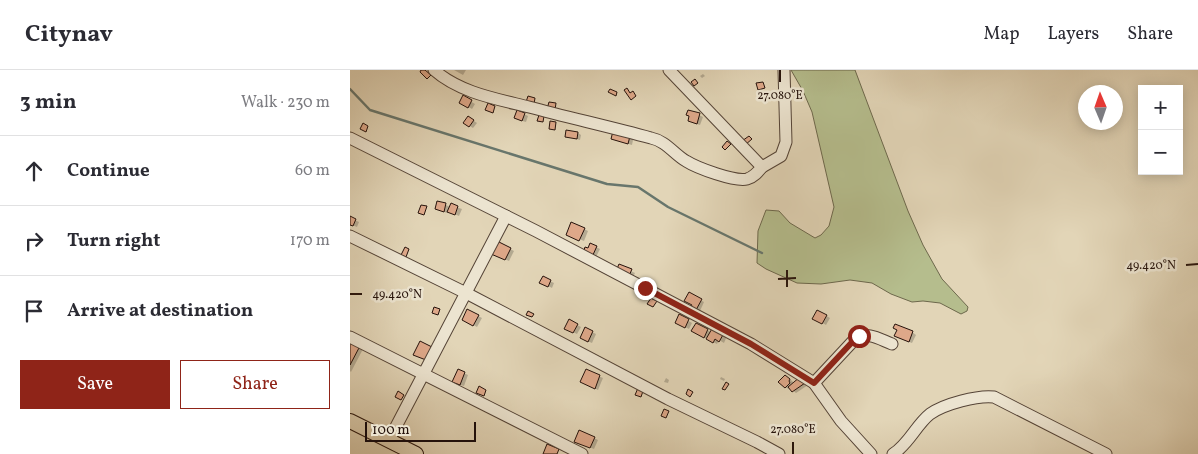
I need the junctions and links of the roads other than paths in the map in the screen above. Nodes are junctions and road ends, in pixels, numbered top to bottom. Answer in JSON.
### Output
{"nodes":[{"id":1,"x":434,"y":70,"type":"edge"},
{"id":2,"x":669,"y":70,"type":"edge"},
{"id":3,"x":784,"y":70,"type":"edge"},
{"id":4,"x":350,"y":138,"type":"edge"},
{"id":5,"x":762,"y":167,"type":"junction"},
{"id":6,"x":506,"y":216,"type":"junction"},
{"id":7,"x":350,"y":236,"type":"edge"},
{"id":8,"x":466,"y":293,"type":"junction"},
{"id":9,"x":350,"y":337,"type":"edge"},
{"id":10,"x":892,"y":344,"type":"dead end"},
{"id":11,"x":424,"y":374,"type":"junction"},
{"id":12,"x":814,"y":383,"type":"junction"},
{"id":13,"x":350,"y":421,"type":"edge"},
{"id":14,"x":389,"y":440,"type":"junction"},
{"id":15,"x":416,"y":454,"type":"edge"},
{"id":16,"x":582,"y":454,"type":"edge"},
{"id":17,"x":779,"y":454,"type":"edge"},
{"id":18,"x":871,"y":454,"type":"edge"},
{"id":19,"x":893,"y":454,"type":"edge"},
{"id":20,"x":1106,"y":454,"type":"edge"}],
"edges":[{"from":1,"to":5,"type":"street"},
{"from":2,"to":5,"type":"street"},
{"from":3,"to":5,"type":"street"},
{"from":4,"to":6,"type":"street"},
{"from":6,"to":8,"type":"street"},
{"from":6,"to":12,"type":"street"},
{"from":7,"to":8,"type":"street"},
{"from":8,"to":11,"type":"street"},
{"from":8,"to":17,"type":"street"},
{"from":9,"to":11,"type":"street"},
{"from":10,"to":12,"type":"street"},
{"from":11,"to":14,"type":"street"},
{"from":11,"to":16,"type":"street"},
{"from":12,"to":18,"type":"street"},
{"from":13,"to":14,"type":"main road"},
{"from":14,"to":15,"type":"main road"},
{"from":19,"to":20,"type":"street"}]}
